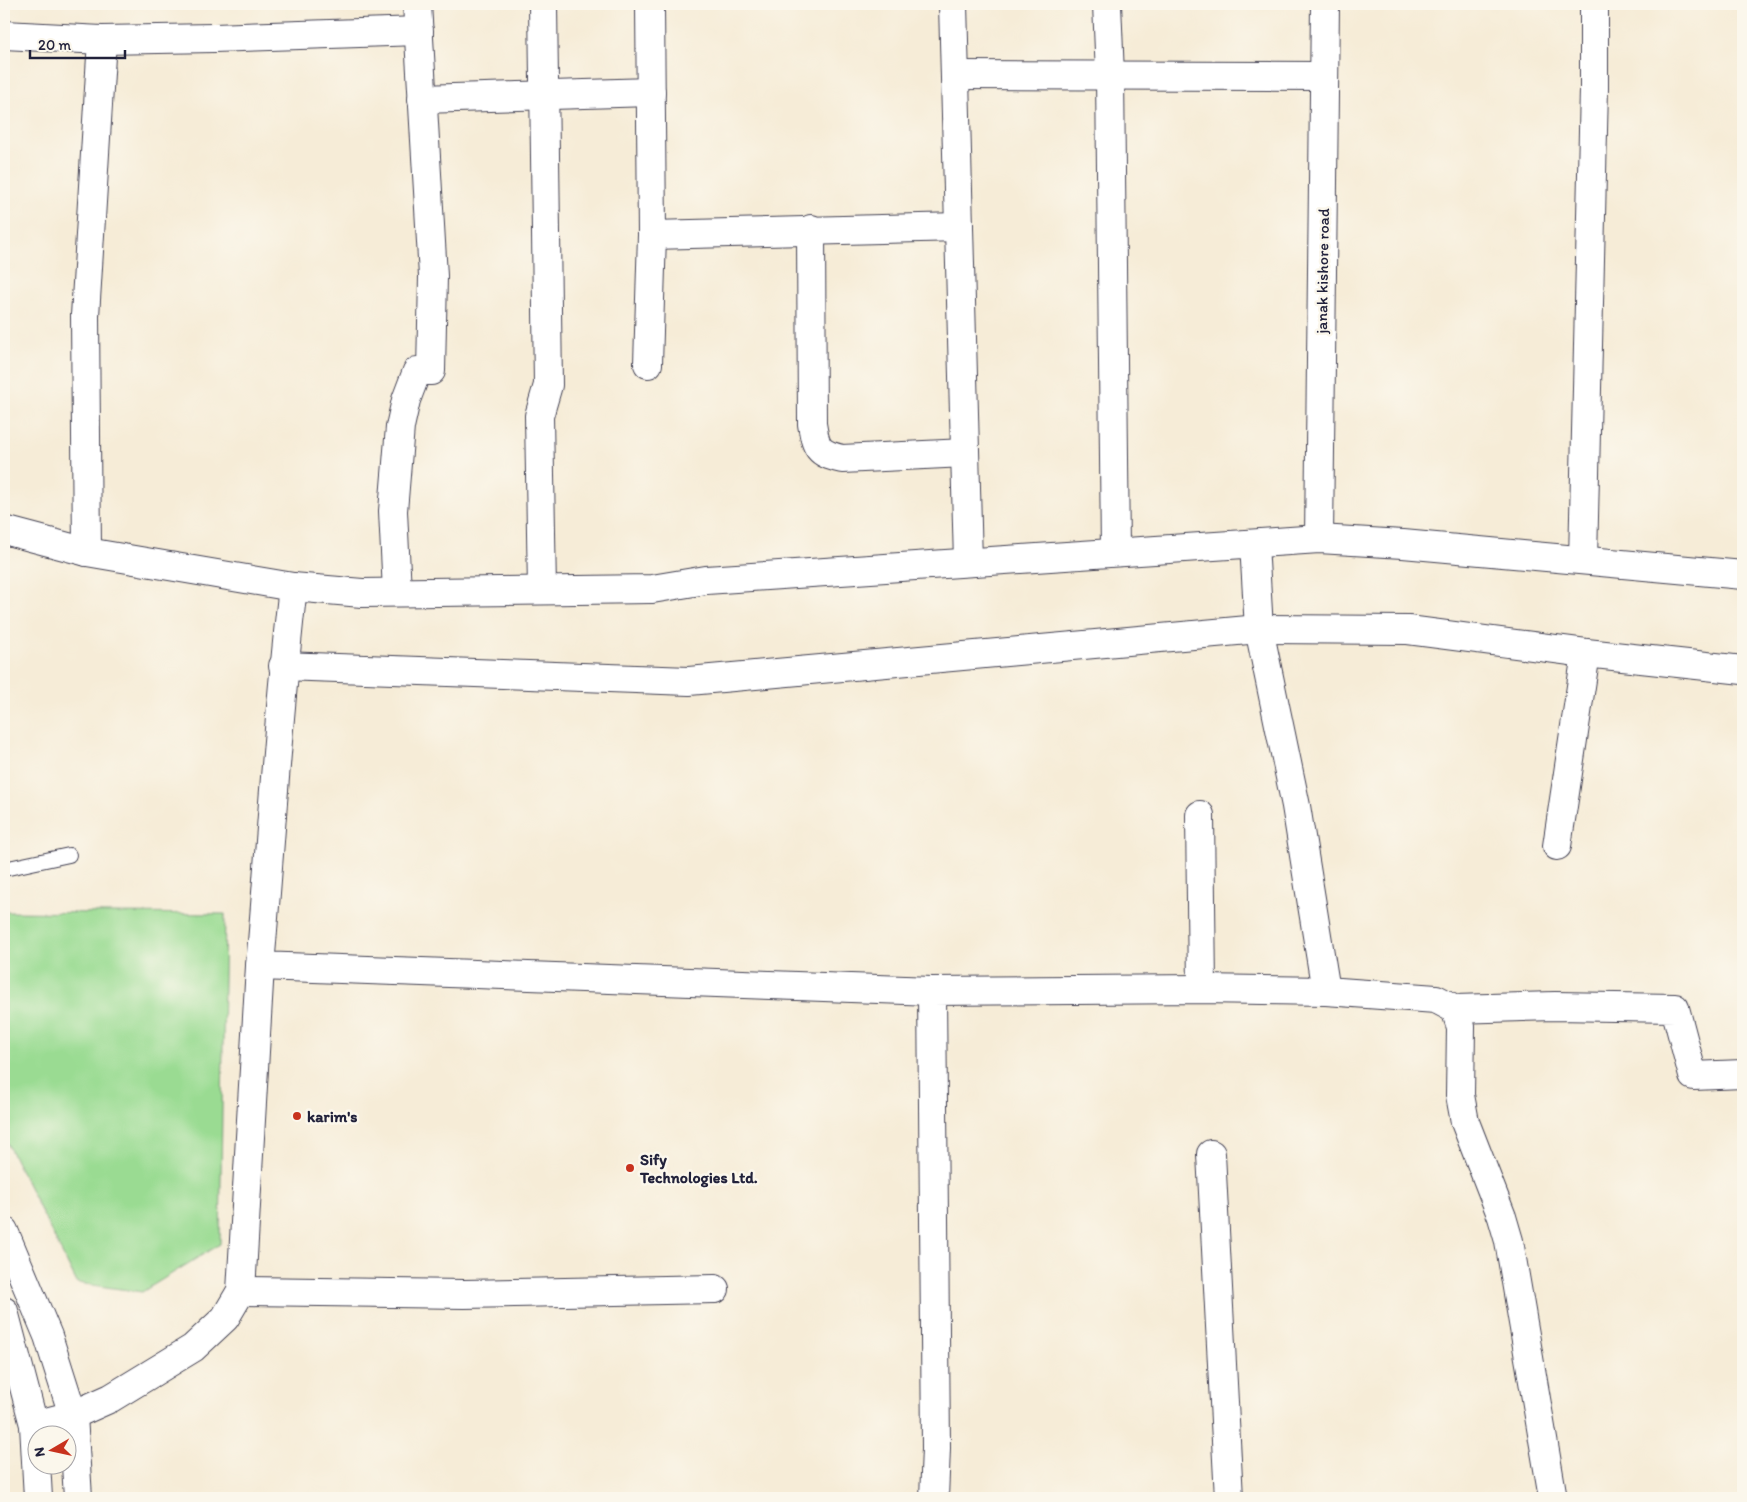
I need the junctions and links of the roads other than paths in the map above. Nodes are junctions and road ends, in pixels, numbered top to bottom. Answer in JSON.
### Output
{"nodes":[{"id":1,"x":417,"y":4,"type":"edge"},
{"id":2,"x":543,"y":4,"type":"edge"},
{"id":3,"x":650,"y":4,"type":"edge"},
{"id":4,"x":953,"y":4,"type":"edge"},
{"id":5,"x":1107,"y":4,"type":"edge"},
{"id":6,"x":1325,"y":4,"type":"edge"},
{"id":7,"x":1594,"y":4,"type":"edge"},
{"id":8,"x":419,"y":31,"type":"junction"},
{"id":9,"x":4,"y":36,"type":"edge"},
{"id":10,"x":102,"y":40,"type":"junction"},
{"id":11,"x":955,"y":75,"type":"junction"},
{"id":12,"x":1110,"y":75,"type":"junction"},
{"id":13,"x":1324,"y":76,"type":"junction"},
{"id":14,"x":651,"y":92,"type":"junction"},
{"id":15,"x":544,"y":95,"type":"junction"},
{"id":16,"x":422,"y":99,"type":"junction"},
{"id":17,"x":959,"y":227,"type":"junction"},
{"id":18,"x":811,"y":229,"type":"junction"},
{"id":19,"x":652,"y":235,"type":"junction"},
{"id":20,"x":648,"y":364,"type":"dead end"},
{"id":21,"x":965,"y":454,"type":"junction"},
{"id":22,"x":4,"y":530,"type":"edge"},
{"id":23,"x":1319,"y":539,"type":"junction"},
{"id":24,"x":1254,"y":544,"type":"junction"},
{"id":25,"x":86,"y":552,"type":"junction"},
{"id":26,"x":1116,"y":552,"type":"junction"},
{"id":27,"x":1583,"y":560,"type":"junction"},
{"id":28,"x":968,"y":562,"type":"junction"},
{"id":29,"x":1743,"y":575,"type":"edge"},
{"id":30,"x":293,"y":587,"type":"junction"},
{"id":31,"x":542,"y":590,"type":"junction"},
{"id":32,"x":397,"y":592,"type":"junction"},
{"id":33,"x":1259,"y":629,"type":"junction"},
{"id":34,"x":1586,"y":653,"type":"junction"},
{"id":35,"x":283,"y":666,"type":"junction"},
{"id":36,"x":1743,"y":670,"type":"edge"},
{"id":37,"x":1200,"y":815,"type":"dead end"},
{"id":38,"x":1557,"y":846,"type":"dead end"},
{"id":39,"x":69,"y":855,"type":"dead end"},
{"id":40,"x":4,"y":869,"type":"edge"},
{"id":41,"x":260,"y":966,"type":"junction"},
{"id":42,"x":1202,"y":989,"type":"junction"},
{"id":43,"x":932,"y":991,"type":"junction"},
{"id":44,"x":1326,"y":991,"type":"junction"},
{"id":45,"x":1455,"y":1009,"type":"junction"},
{"id":46,"x":1743,"y":1074,"type":"edge"},
{"id":47,"x":1211,"y":1154,"type":"dead end"},
{"id":48,"x":4,"y":1231,"type":"edge"},
{"id":49,"x":715,"y":1289,"type":"dead end"},
{"id":50,"x":241,"y":1291,"type":"junction"},
{"id":51,"x":4,"y":1312,"type":"edge"},
{"id":52,"x":73,"y":1415,"type":"junction"},
{"id":53,"x":34,"y":1424,"type":"edge"},
{"id":54,"x":38,"y":1424,"type":"edge"},
{"id":55,"x":37,"y":1474,"type":"edge"},
{"id":56,"x":38,"y":1498,"type":"edge"},
{"id":57,"x":78,"y":1498,"type":"edge"},
{"id":58,"x":934,"y":1498,"type":"edge"},
{"id":59,"x":1229,"y":1498,"type":"edge"},
{"id":60,"x":1553,"y":1498,"type":"edge"}],
"edges":[{"from":1,"to":8,"type":"street"},
{"from":2,"to":15,"type":"street"},
{"from":3,"to":14,"type":"street"},
{"from":4,"to":11,"type":"street"},
{"from":5,"to":12,"type":"street"},
{"from":6,"to":13,"type":"street","name":"janak kishore road"},
{"from":7,"to":27,"type":"street"},
{"from":8,"to":10,"type":"street"},
{"from":8,"to":16,"type":"street"},
{"from":9,"to":10,"type":"street"},
{"from":10,"to":25,"type":"street"},
{"from":11,"to":12,"type":"street"},
{"from":11,"to":17,"type":"street"},
{"from":12,"to":13,"type":"street"},
{"from":12,"to":26,"type":"street"},
{"from":13,"to":23,"type":"street","name":"janak kishore road"},
{"from":14,"to":15,"type":"street"},
{"from":14,"to":19,"type":"street"},
{"from":15,"to":16,"type":"street"},
{"from":15,"to":31,"type":"street"},
{"from":16,"to":32,"type":"street"},
{"from":17,"to":18,"type":"street"},
{"from":17,"to":21,"type":"street"},
{"from":18,"to":19,"type":"street"},
{"from":18,"to":21,"type":"street"},
{"from":19,"to":20,"type":"street"},
{"from":21,"to":28,"type":"street"},
{"from":22,"to":25,"type":"street"},
{"from":23,"to":24,"type":"street"},
{"from":23,"to":27,"type":"street"},
{"from":24,"to":26,"type":"street"},
{"from":24,"to":33,"type":"street"},
{"from":25,"to":30,"type":"street"},
{"from":26,"to":28,"type":"street"},
{"from":27,"to":29,"type":"street"},
{"from":28,"to":31,"type":"street"},
{"from":30,"to":32,"type":"street"},
{"from":30,"to":35,"type":"street"},
{"from":31,"to":32,"type":"street"},
{"from":33,"to":34,"type":"street"},
{"from":33,"to":35,"type":"street"},
{"from":33,"to":44,"type":"street"},
{"from":34,"to":36,"type":"street"},
{"from":34,"to":38,"type":"street"},
{"from":35,"to":41,"type":"street"},
{"from":37,"to":42,"type":"street"},
{"from":39,"to":40,"type":"lane"},
{"from":41,"to":43,"type":"street"},
{"from":41,"to":50,"type":"street"},
{"from":42,"to":43,"type":"street"},
{"from":42,"to":44,"type":"street"},
{"from":43,"to":58,"type":"street"},
{"from":44,"to":45,"type":"street"},
{"from":45,"to":46,"type":"street"},
{"from":45,"to":60,"type":"street"},
{"from":47,"to":59,"type":"street"},
{"from":48,"to":52,"type":"street"},
{"from":49,"to":50,"type":"street"},
{"from":50,"to":52,"type":"street"},
{"from":51,"to":53,"type":"street"},
{"from":52,"to":54,"type":"street"},
{"from":52,"to":57,"type":"street"},
{"from":55,"to":56,"type":"street"}]}
